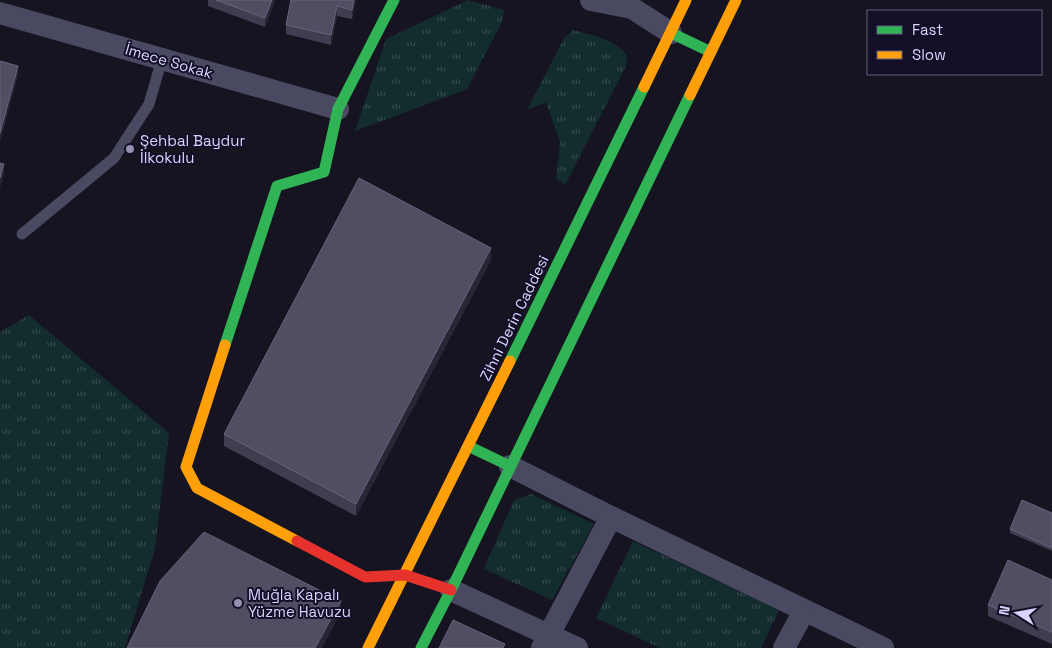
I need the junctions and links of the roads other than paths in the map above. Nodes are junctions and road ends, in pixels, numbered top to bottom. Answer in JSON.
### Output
{"nodes":[{"id":1,"x":394,"y":0,"type":"edge"},
{"id":2,"x":591,"y":0,"type":"edge"},
{"id":3,"x":686,"y":0,"type":"edge"},
{"id":4,"x":736,"y":0,"type":"edge"},
{"id":5,"x":632,"y":4,"type":"edge"},
{"id":6,"x":0,"y":13,"type":"edge"},
{"id":7,"x":671,"y":33,"type":"junction"},
{"id":8,"x":711,"y":52,"type":"junction"},
{"id":9,"x":162,"y":59,"type":"junction"},
{"id":10,"x":338,"y":109,"type":"junction"},
{"id":11,"x":22,"y":234,"type":"dead end"},
{"id":12,"x":468,"y":446,"type":"junction"},
{"id":13,"x":510,"y":466,"type":"junction"},
{"id":14,"x":611,"y":517,"type":"junction"},
{"id":15,"x":405,"y":575,"type":"junction"},
{"id":16,"x":451,"y":590,"type":"junction"},
{"id":17,"x":804,"y":611,"type":"junction"},
{"id":18,"x":545,"y":641,"type":"edge"},
{"id":19,"x":368,"y":648,"type":"edge"},
{"id":20,"x":421,"y":648,"type":"edge"},
{"id":21,"x":577,"y":648,"type":"edge"},
{"id":22,"x":784,"y":648,"type":"edge"},
{"id":23,"x":883,"y":648,"type":"edge"}],
"edges":[{"from":1,"to":10,"type":"main road"},
{"from":2,"to":5,"type":"street"},
{"from":3,"to":7,"type":"main road","name":"Zihni Derin Caddesi"},
{"from":4,"to":8,"type":"main road"},
{"from":5,"to":7,"type":"street"},
{"from":6,"to":9,"type":"street","name":"İmece Sokak"},
{"from":7,"to":8,"type":"main road"},
{"from":7,"to":12,"type":"main road","name":"Zihni Derin Caddesi"},
{"from":8,"to":13,"type":"main road"},
{"from":9,"to":10,"type":"street","name":"İmece Sokak"},
{"from":9,"to":11,"type":"lane"},
{"from":10,"to":15,"type":"main road"},
{"from":12,"to":13,"type":"main road"},
{"from":12,"to":15,"type":"main road","name":"Zihni Derin Caddesi"},
{"from":13,"to":14,"type":"street"},
{"from":13,"to":16,"type":"main road"},
{"from":14,"to":17,"type":"street"},
{"from":14,"to":18,"type":"street"},
{"from":15,"to":16,"type":"main road"},
{"from":15,"to":19,"type":"main road","name":"Zihni Derin Caddesi"},
{"from":16,"to":18,"type":"street"},
{"from":16,"to":20,"type":"main road"},
{"from":17,"to":22,"type":"street"},
{"from":17,"to":23,"type":"street"},
{"from":18,"to":21,"type":"street"}]}
